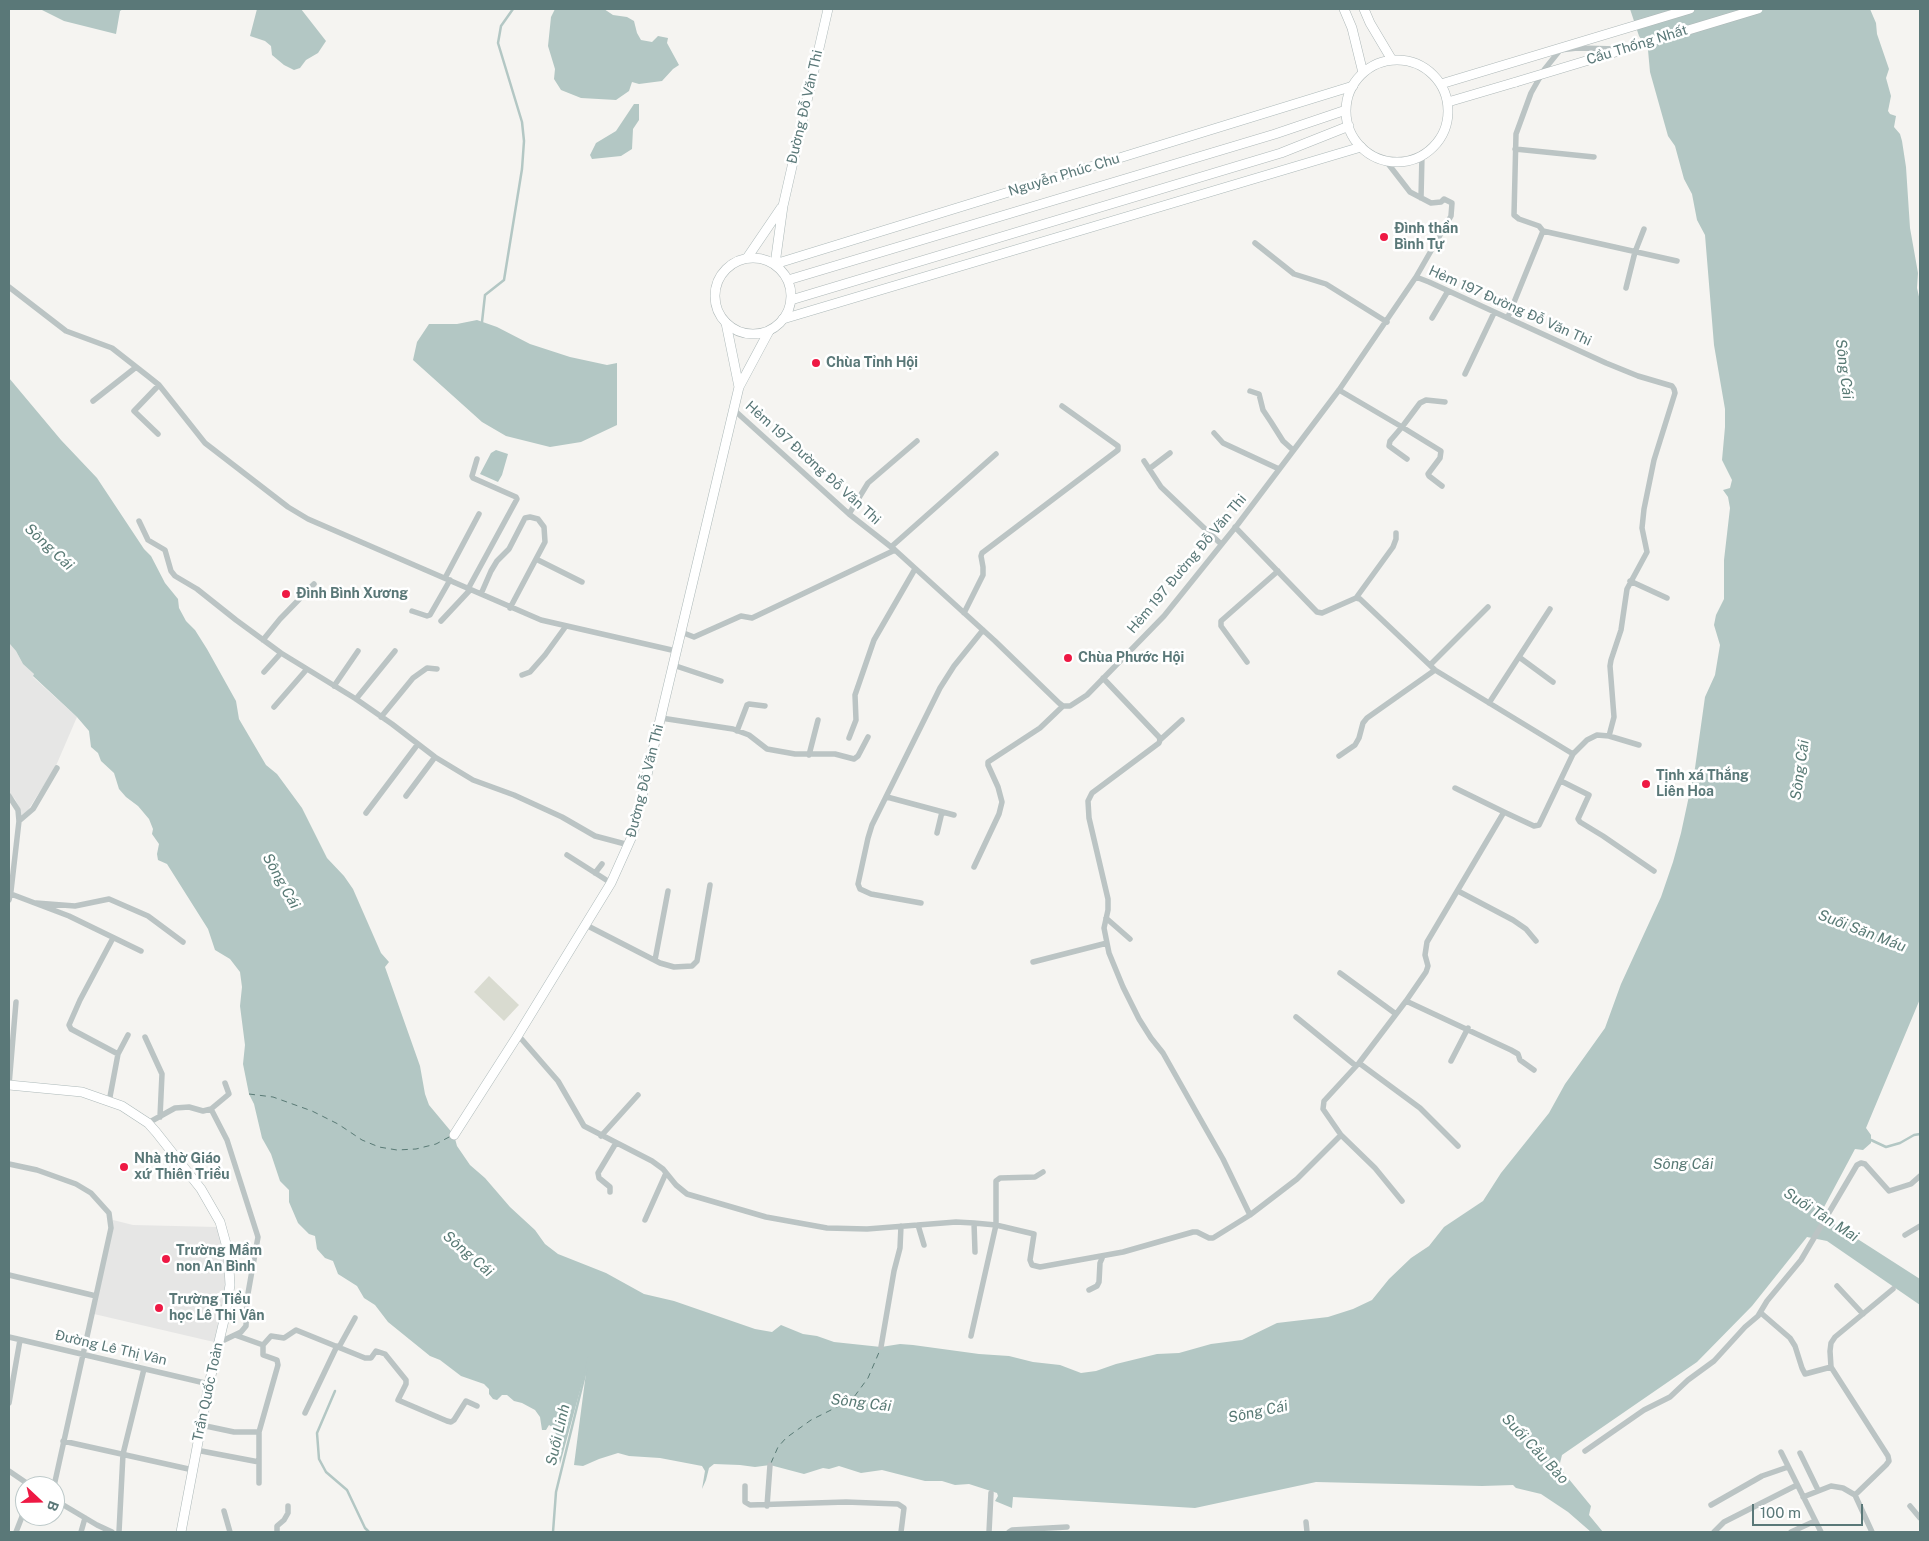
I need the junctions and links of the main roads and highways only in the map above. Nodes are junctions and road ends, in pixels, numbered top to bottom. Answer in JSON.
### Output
{"nodes":[{"id":1,"x":828,"y":9,"type":"edge"},
{"id":2,"x":1344,"y":9,"type":"edge"},
{"id":3,"x":1364,"y":9,"type":"edge"},
{"id":4,"x":1690,"y":9,"type":"edge"},
{"id":5,"x":1758,"y":9,"type":"edge"},
{"id":6,"x":1392,"y":60,"type":"junction"},
{"id":7,"x":1363,"y":73,"type":"junction"},
{"id":8,"x":1441,"y":84,"type":"junction"},
{"id":9,"x":1353,"y":86,"type":"junction"},
{"id":10,"x":1448,"y":102,"type":"junction"},
{"id":11,"x":1346,"y":110,"type":"junction"},
{"id":12,"x":1349,"y":126,"type":"junction"},
{"id":13,"x":1361,"y":147,"type":"junction"},
{"id":14,"x":783,"y":206,"type":"junction"},
{"id":15,"x":747,"y":258,"type":"junction"},
{"id":16,"x":775,"y":264,"type":"junction"},
{"id":17,"x":788,"y":280,"type":"junction"},
{"id":18,"x":792,"y":300,"type":"junction"},
{"id":19,"x":783,"y":319,"type":"junction"},
{"id":20,"x":726,"y":323,"type":"junction"},
{"id":21,"x":769,"y":331,"type":"junction"},
{"id":22,"x":739,"y":387,"type":"junction"},
{"id":23,"x":9,"y":1085,"type":"edge"},
{"id":24,"x":454,"y":1135,"type":"dead end"},
{"id":25,"x":181,"y":1532,"type":"edge"}],
"edges":[{"from":1,"to":14,"type":"main road","name":"Đường Đỗ Văn Thi"},
{"from":2,"to":7,"type":"main road"},
{"from":3,"to":6,"type":"main road"},
{"from":4,"to":8,"type":"main road","name":"Cầu Thống Nhất"},
{"from":5,"to":10,"type":"main road","name":"Cầu Thống Nhất","bridge":true},
{"from":6,"to":7,"type":"main road"},
{"from":6,"to":8,"type":"main road"},
{"from":7,"to":9,"type":"main road"},
{"from":8,"to":10,"type":"main road"},
{"from":9,"to":11,"type":"main road"},
{"from":9,"to":16,"type":"main road","name":"Nguyễn Phúc Chu"},
{"from":10,"to":13,"type":"main road"},
{"from":11,"to":12,"type":"main road"},
{"from":11,"to":17,"type":"main road","name":"Nguyễn Phúc Chu"},
{"from":12,"to":13,"type":"main road"},
{"from":12,"to":18,"type":"main road"},
{"from":13,"to":19,"type":"main road"},
{"from":14,"to":15,"type":"main road","name":"Đường Đỗ Văn Thi"},
{"from":14,"to":16,"type":"main road","name":"Đường Đỗ Văn Thi"},
{"from":15,"to":16,"type":"main road"},
{"from":15,"to":20,"type":"main road"},
{"from":16,"to":17,"type":"main road"},
{"from":17,"to":18,"type":"main road"},
{"from":18,"to":19,"type":"main road"},
{"from":19,"to":21,"type":"main road"},
{"from":20,"to":21,"type":"main road"},
{"from":20,"to":22,"type":"main road","name":"Đường Đỗ Văn Thi"},
{"from":21,"to":22,"type":"main road","name":"Đường Đỗ Văn Thi"},
{"from":22,"to":24,"type":"main road","name":"Đường Đỗ Văn Thi"},
{"from":23,"to":25,"type":"main road","name":"Trần Quốc Toản"}]}
